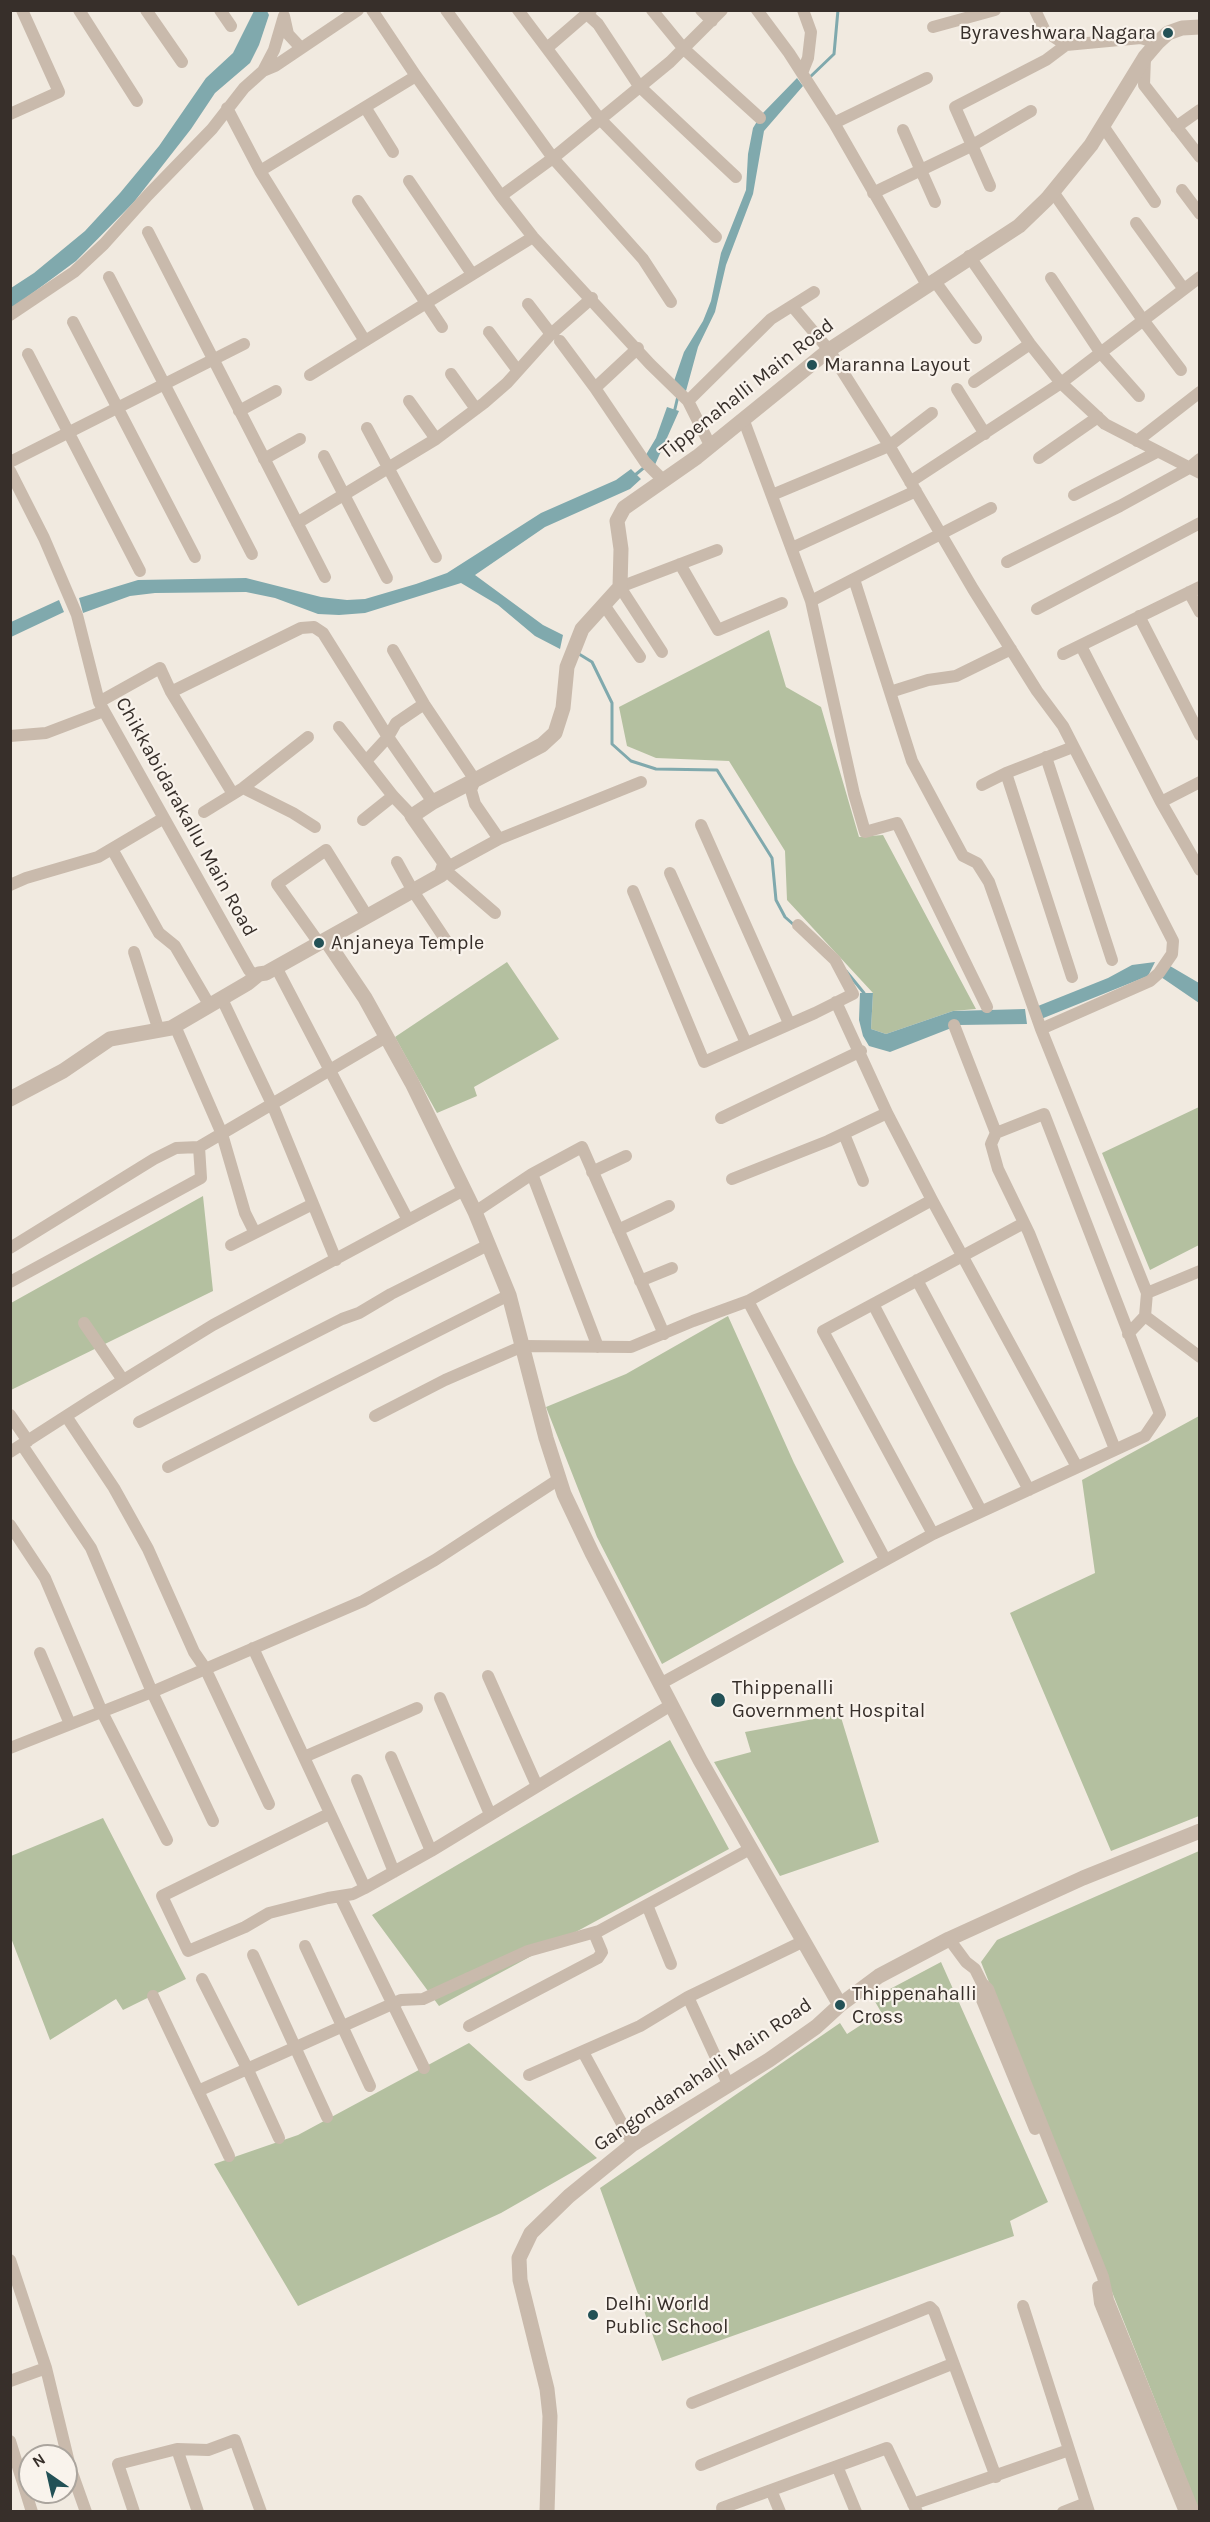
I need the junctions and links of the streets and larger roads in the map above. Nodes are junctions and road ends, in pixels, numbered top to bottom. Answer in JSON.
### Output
{"nodes":[{"id":1,"x":22,"y":10,"type":"edge"},
{"id":2,"x":79,"y":10,"type":"edge"},
{"id":3,"x":146,"y":10,"type":"edge"},
{"id":4,"x":220,"y":10,"type":"edge"},
{"id":5,"x":358,"y":10,"type":"edge"},
{"id":6,"x":372,"y":10,"type":"edge"},
{"id":7,"x":446,"y":10,"type":"edge"},
{"id":8,"x":518,"y":10,"type":"edge"},
{"id":9,"x":652,"y":10,"type":"edge"},
{"id":10,"x":701,"y":10,"type":"edge"},
{"id":11,"x":722,"y":10,"type":"edge"},
{"id":12,"x":757,"y":10,"type":"edge"},
{"id":13,"x":804,"y":10,"type":"edge"},
{"id":14,"x":995,"y":10,"type":"edge"},
{"id":15,"x":1035,"y":10,"type":"edge"},
{"id":16,"x":589,"y":12,"type":"edge"},
{"id":17,"x":282,"y":13,"type":"edge"},
{"id":18,"x":712,"y":21,"type":"junction"},
{"id":19,"x":231,"y":26,"type":"dead end"},
{"id":20,"x":933,"y":27,"type":"dead end"},
{"id":21,"x":1200,"y":27,"type":"edge"},
{"id":22,"x":1156,"y":43,"type":"junction"},
{"id":23,"x":1066,"y":45,"type":"junction"},
{"id":24,"x":302,"y":48,"type":"junction"},
{"id":25,"x":547,"y":48,"type":"junction"},
{"id":26,"x":684,"y":49,"type":"junction"},
{"id":27,"x":1145,"y":57,"type":"junction"},
{"id":28,"x":182,"y":62,"type":"dead end"},
{"id":29,"x":264,"y":71,"type":"junction"},
{"id":30,"x":416,"y":76,"type":"junction"},
{"id":31,"x":927,"y":78,"type":"dead end"},
{"id":32,"x":807,"y":81,"type":"junction"},
{"id":33,"x":639,"y":86,"type":"junction"},
{"id":34,"x":137,"y":101,"type":"dead end"},
{"id":35,"x":365,"y":107,"type":"junction"},
{"id":36,"x":227,"y":108,"type":"junction"},
{"id":37,"x":1200,"y":110,"type":"edge"},
{"id":38,"x":1031,"y":111,"type":"dead end"},
{"id":39,"x":10,"y":114,"type":"edge"},
{"id":40,"x":599,"y":118,"type":"junction"},
{"id":41,"x":760,"y":118,"type":"dead end"},
{"id":42,"x":834,"y":123,"type":"junction"},
{"id":43,"x":1103,"y":126,"type":"junction"},
{"id":44,"x":1176,"y":127,"type":"junction"},
{"id":45,"x":903,"y":130,"type":"dead end"},
{"id":46,"x":971,"y":146,"type":"junction"},
{"id":47,"x":393,"y":152,"type":"dead end"},
{"id":48,"x":1200,"y":157,"type":"edge"},
{"id":49,"x":553,"y":158,"type":"junction"},
{"id":50,"x":921,"y":170,"type":"junction"},
{"id":51,"x":260,"y":171,"type":"junction"},
{"id":52,"x":736,"y":177,"type":"dead end"},
{"id":53,"x":409,"y":181,"type":"dead end"},
{"id":54,"x":990,"y":186,"type":"dead end"},
{"id":55,"x":1182,"y":190,"type":"dead end"},
{"id":56,"x":1053,"y":192,"type":"junction"},
{"id":57,"x":873,"y":193,"type":"junction"},
{"id":58,"x":501,"y":196,"type":"junction"},
{"id":59,"x":358,"y":201,"type":"dead end"},
{"id":60,"x":935,"y":202,"type":"dead end"},
{"id":61,"x":1155,"y":202,"type":"dead end"},
{"id":62,"x":1200,"y":214,"type":"edge"},
{"id":63,"x":1136,"y":222,"type":"dead end"},
{"id":64,"x":148,"y":232,"type":"dead end"},
{"id":65,"x":533,"y":237,"type":"junction"},
{"id":66,"x":716,"y":237,"type":"dead end"},
{"id":67,"x":969,"y":256,"type":"junction"},
{"id":68,"x":472,"y":274,"type":"junction"},
{"id":69,"x":109,"y":277,"type":"dead end"},
{"id":70,"x":1200,"y":277,"type":"edge"},
{"id":71,"x":1052,"y":278,"type":"dead end"},
{"id":72,"x":930,"y":282,"type":"junction"},
{"id":73,"x":1183,"y":288,"type":"junction"},
{"id":74,"x":814,"y":292,"type":"dead end"},
{"id":75,"x":592,"y":298,"type":"junction"},
{"id":76,"x":671,"y":302,"type":"dead end"},
{"id":77,"x":427,"y":303,"type":"junction"},
{"id":78,"x":528,"y":304,"type":"dead end"},
{"id":79,"x":792,"y":306,"type":"junction"},
{"id":80,"x":10,"y":315,"type":"edge"},
{"id":81,"x":1143,"y":320,"type":"junction"},
{"id":82,"x":73,"y":322,"type":"dead end"},
{"id":83,"x":442,"y":327,"type":"dead end"},
{"id":84,"x":489,"y":332,"type":"dead end"},
{"id":85,"x":555,"y":338,"type":"junction"},
{"id":86,"x":976,"y":338,"type":"dead end"},
{"id":87,"x":366,"y":341,"type":"junction"},
{"id":88,"x":244,"y":344,"type":"dead end"},
{"id":89,"x":1030,"y":344,"type":"junction"},
{"id":90,"x":638,"y":348,"type":"junction"},
{"id":91,"x":829,"y":350,"type":"junction"},
{"id":92,"x":1100,"y":352,"type":"junction"},
{"id":93,"x":28,"y":354,"type":"dead end"},
{"id":94,"x":213,"y":360,"type":"junction"},
{"id":95,"x":1181,"y":370,"type":"dead end"},
{"id":96,"x":518,"y":371,"type":"junction"},
{"id":97,"x":451,"y":374,"type":"dead end"},
{"id":98,"x":310,"y":375,"type":"dead end"},
{"id":99,"x":974,"y":382,"type":"dead end"},
{"id":100,"x":1061,"y":383,"type":"junction"},
{"id":101,"x":164,"y":384,"type":"junction"},
{"id":102,"x":595,"y":388,"type":"junction"},
{"id":103,"x":957,"y":389,"type":"dead end"},
{"id":104,"x":276,"y":392,"type":"dead end"},
{"id":105,"x":1200,"y":392,"type":"edge"},
{"id":106,"x":1139,"y":396,"type":"dead end"},
{"id":107,"x":684,"y":397,"type":"junction"},
{"id":108,"x":409,"y":401,"type":"dead end"},
{"id":109,"x":118,"y":408,"type":"junction"},
{"id":110,"x":476,"y":409,"type":"junction"},
{"id":111,"x":239,"y":411,"type":"junction"},
{"id":112,"x":932,"y":413,"type":"dead end"},
{"id":113,"x":1098,"y":417,"type":"junction"},
{"id":114,"x":744,"y":421,"type":"junction"},
{"id":115,"x":367,"y":428,"type":"dead end"},
{"id":116,"x":69,"y":432,"type":"junction"},
{"id":117,"x":985,"y":434,"type":"junction"},
{"id":118,"x":300,"y":439,"type":"dead end"},
{"id":119,"x":436,"y":439,"type":"junction"},
{"id":120,"x":1137,"y":441,"type":"junction"},
{"id":121,"x":889,"y":446,"type":"junction"},
{"id":122,"x":711,"y":447,"type":"junction"},
{"id":123,"x":1157,"y":452,"type":"junction"},
{"id":124,"x":324,"y":456,"type":"dead end"},
{"id":125,"x":1039,"y":458,"type":"dead end"},
{"id":126,"x":264,"y":459,"type":"junction"},
{"id":127,"x":1200,"y":459,"type":"edge"},
{"id":128,"x":10,"y":462,"type":"edge"},
{"id":129,"x":389,"y":469,"type":"junction"},
{"id":130,"x":1194,"y":470,"type":"edge"},
{"id":131,"x":655,"y":471,"type":"junction"},
{"id":132,"x":11,"y":472,"type":"edge"},
{"id":133,"x":913,"y":487,"type":"junction"},
{"id":134,"x":345,"y":495,"type":"junction"},
{"id":135,"x":772,"y":495,"type":"junction"},
{"id":136,"x":1074,"y":495,"type":"dead end"},
{"id":137,"x":991,"y":508,"type":"dead end"},
{"id":138,"x":1200,"y":523,"type":"edge"},
{"id":139,"x":297,"y":524,"type":"junction"},
{"id":140,"x":941,"y":535,"type":"junction"},
{"id":141,"x":792,"y":548,"type":"junction"},
{"id":142,"x":717,"y":550,"type":"dead end"},
{"id":143,"x":252,"y":554,"type":"dead end"},
{"id":144,"x":195,"y":557,"type":"dead end"},
{"id":145,"x":435,"y":557,"type":"dead end"},
{"id":146,"x":1007,"y":562,"type":"dead end"},
{"id":147,"x":680,"y":564,"type":"junction"},
{"id":148,"x":140,"y":571,"type":"dead end"},
{"id":149,"x":325,"y":577,"type":"dead end"},
{"id":150,"x":387,"y":578,"type":"dead end"},
{"id":151,"x":854,"y":579,"type":"junction"},
{"id":152,"x":620,"y":586,"type":"junction"},
{"id":153,"x":1194,"y":589,"type":"edge"},
{"id":154,"x":811,"y":601,"type":"junction"},
{"id":155,"x":782,"y":603,"type":"dead end"},
{"id":156,"x":604,"y":605,"type":"junction"},
{"id":157,"x":1036,"y":609,"type":"dead end"},
{"id":158,"x":1200,"y":612,"type":"edge"},
{"id":159,"x":1139,"y":616,"type":"junction"},
{"id":160,"x":1081,"y":645,"type":"junction"},
{"id":161,"x":1011,"y":649,"type":"junction"},
{"id":162,"x":393,"y":650,"type":"dead end"},
{"id":163,"x":662,"y":652,"type":"dead end"},
{"id":164,"x":1063,"y":654,"type":"dead end"},
{"id":165,"x":640,"y":657,"type":"dead end"},
{"id":166,"x":171,"y":692,"type":"junction"},
{"id":167,"x":890,"y":692,"type":"junction"},
{"id":168,"x":424,"y":704,"type":"junction"},
{"id":169,"x":101,"y":706,"type":"junction"},
{"id":170,"x":339,"y":727,"type":"dead end"},
{"id":171,"x":1200,"y":735,"type":"edge"},
{"id":172,"x":10,"y":736,"type":"edge"},
{"id":173,"x":308,"y":737,"type":"dead end"},
{"id":174,"x":388,"y":737,"type":"junction"},
{"id":175,"x":1073,"y":747,"type":"junction"},
{"id":176,"x":1046,"y":757,"type":"junction"},
{"id":177,"x":366,"y":761,"type":"junction"},
{"id":178,"x":1005,"y":773,"type":"junction"},
{"id":179,"x":475,"y":780,"type":"junction"},
{"id":180,"x":641,"y":782,"type":"dead end"},
{"id":181,"x":1200,"y":782,"type":"edge"},
{"id":182,"x":982,"y":785,"type":"dead end"},
{"id":183,"x":238,"y":791,"type":"junction"},
{"id":184,"x":393,"y":796,"type":"junction"},
{"id":185,"x":433,"y":802,"type":"junction"},
{"id":186,"x":1161,"y":802,"type":"junction"},
{"id":187,"x":204,"y":812,"type":"dead end"},
{"id":188,"x":412,"y":816,"type":"junction"},
{"id":189,"x":164,"y":818,"type":"junction"},
{"id":190,"x":363,"y":820,"type":"dead end"},
{"id":191,"x":701,"y":825,"type":"dead end"},
{"id":192,"x":315,"y":827,"type":"dead end"},
{"id":193,"x":499,"y":839,"type":"junction"},
{"id":194,"x":112,"y":849,"type":"junction"},
{"id":195,"x":397,"y":862,"type":"dead end"},
{"id":196,"x":444,"y":869,"type":"junction"},
{"id":197,"x":1200,"y":870,"type":"edge"},
{"id":198,"x":670,"y":873,"type":"dead end"},
{"id":199,"x":10,"y":885,"type":"edge"},
{"id":200,"x":413,"y":891,"type":"junction"},
{"id":201,"x":633,"y":891,"type":"dead end"},
{"id":202,"x":495,"y":913,"type":"dead end"},
{"id":203,"x":367,"y":916,"type":"junction"},
{"id":204,"x":798,"y":925,"type":"dead end"},
{"id":205,"x":322,"y":941,"type":"junction"},
{"id":206,"x":449,"y":945,"type":"dead end"},
{"id":207,"x":134,"y":952,"type":"dead end"},
{"id":208,"x":1112,"y":960,"type":"dead end"},
{"id":209,"x":276,"y":967,"type":"junction"},
{"id":210,"x":259,"y":975,"type":"junction"},
{"id":211,"x":1072,"y":977,"type":"dead end"},
{"id":212,"x":216,"y":1002,"type":"junction"},
{"id":213,"x":837,"y":1002,"type":"junction"},
{"id":214,"x":987,"y":1007,"type":"dead end"},
{"id":215,"x":789,"y":1023,"type":"junction"},
{"id":216,"x":954,"y":1025,"type":"dead end"},
{"id":217,"x":175,"y":1026,"type":"junction"},
{"id":218,"x":1041,"y":1029,"type":"junction"},
{"id":219,"x":159,"y":1031,"type":"junction"},
{"id":220,"x":386,"y":1037,"type":"junction"},
{"id":221,"x":746,"y":1043,"type":"junction"},
{"id":222,"x":861,"y":1051,"type":"junction"},
{"id":223,"x":328,"y":1070,"type":"junction"},
{"id":224,"x":12,"y":1094,"type":"edge"},
{"id":225,"x":272,"y":1104,"type":"junction"},
{"id":226,"x":888,"y":1113,"type":"junction"},
{"id":227,"x":721,"y":1118,"type":"dead end"},
{"id":228,"x":996,"y":1133,"type":"junction"},
{"id":229,"x":222,"y":1134,"type":"junction"},
{"id":230,"x":844,"y":1134,"type":"junction"},
{"id":231,"x":199,"y":1146,"type":"junction"},
{"id":232,"x":626,"y":1156,"type":"dead end"},
{"id":233,"x":592,"y":1172,"type":"junction"},
{"id":234,"x":532,"y":1174,"type":"junction"},
{"id":235,"x":732,"y":1179,"type":"dead end"},
{"id":236,"x":863,"y":1181,"type":"dead end"},
{"id":237,"x":464,"y":1190,"type":"junction"},
{"id":238,"x":932,"y":1200,"type":"junction"},
{"id":239,"x":313,"y":1204,"type":"junction"},
{"id":240,"x":669,"y":1206,"type":"dead end"},
{"id":241,"x":475,"y":1212,"type":"junction"},
{"id":242,"x":408,"y":1221,"type":"junction"},
{"id":243,"x":1024,"y":1223,"type":"junction"},
{"id":244,"x":618,"y":1230,"type":"junction"},
{"id":245,"x":255,"y":1233,"type":"junction"},
{"id":246,"x":231,"y":1245,"type":"dead end"},
{"id":247,"x":488,"y":1245,"type":"junction"},
{"id":248,"x":10,"y":1248,"type":"edge"},
{"id":249,"x":964,"y":1256,"type":"junction"},
{"id":250,"x":336,"y":1260,"type":"junction"},
{"id":251,"x":672,"y":1268,"type":"dead end"},
{"id":252,"x":1200,"y":1270,"type":"edge"},
{"id":253,"x":918,"y":1280,"type":"junction"},
{"id":254,"x":640,"y":1281,"type":"junction"},
{"id":255,"x":10,"y":1282,"type":"edge"},
{"id":256,"x":1147,"y":1293,"type":"junction"},
{"id":257,"x":509,"y":1295,"type":"junction"},
{"id":258,"x":748,"y":1301,"type":"junction"},
{"id":259,"x":873,"y":1304,"type":"junction"},
{"id":260,"x":1145,"y":1316,"type":"junction"},
{"id":261,"x":84,"y":1323,"type":"dead end"},
{"id":262,"x":663,"y":1334,"type":"junction"},
{"id":263,"x":1128,"y":1334,"type":"junction"},
{"id":264,"x":523,"y":1346,"type":"junction"},
{"id":265,"x":598,"y":1347,"type":"junction"},
{"id":266,"x":1200,"y":1357,"type":"edge"},
{"id":267,"x":123,"y":1380,"type":"junction"},
{"id":268,"x":10,"y":1415,"type":"edge"},
{"id":269,"x":66,"y":1416,"type":"junction"},
{"id":270,"x":375,"y":1416,"type":"dead end"},
{"id":271,"x":139,"y":1422,"type":"dead end"},
{"id":272,"x":25,"y":1443,"type":"junction"},
{"id":273,"x":1115,"y":1449,"type":"junction"},
{"id":274,"x":10,"y":1452,"type":"edge"},
{"id":275,"x":168,"y":1467,"type":"dead end"},
{"id":276,"x":1077,"y":1467,"type":"junction"},
{"id":277,"x":559,"y":1479,"type":"junction"},
{"id":278,"x":1029,"y":1490,"type":"junction"},
{"id":279,"x":981,"y":1511,"type":"junction"},
{"id":280,"x":10,"y":1525,"type":"edge"},
{"id":281,"x":933,"y":1534,"type":"junction"},
{"id":282,"x":885,"y":1560,"type":"junction"},
{"id":283,"x":253,"y":1648,"type":"junction"},
{"id":284,"x":40,"y":1653,"type":"dead end"},
{"id":285,"x":205,"y":1668,"type":"junction"},
{"id":286,"x":488,"y":1676,"type":"dead end"},
{"id":287,"x":660,"y":1684,"type":"junction"},
{"id":288,"x":152,"y":1692,"type":"junction"},
{"id":289,"x":440,"y":1698,"type":"dead end"},
{"id":290,"x":671,"y":1705,"type":"junction"},
{"id":291,"x":417,"y":1708,"type":"dead end"},
{"id":292,"x":102,"y":1712,"type":"junction"},
{"id":293,"x":70,"y":1724,"type":"junction"},
{"id":294,"x":10,"y":1748,"type":"edge"},
{"id":295,"x":304,"y":1757,"type":"junction"},
{"id":296,"x":391,"y":1757,"type":"dead end"},
{"id":297,"x":357,"y":1780,"type":"dead end"},
{"id":298,"x":537,"y":1786,"type":"junction"},
{"id":299,"x":269,"y":1804,"type":"dead end"},
{"id":300,"x":329,"y":1814,"type":"junction"},
{"id":301,"x":490,"y":1814,"type":"junction"},
{"id":302,"x":213,"y":1821,"type":"dead end"},
{"id":303,"x":1200,"y":1831,"type":"edge"},
{"id":304,"x":167,"y":1840,"type":"dead end"},
{"id":305,"x":750,"y":1849,"type":"junction"},
{"id":306,"x":431,"y":1851,"type":"junction"},
{"id":307,"x":394,"y":1872,"type":"junction"},
{"id":308,"x":365,"y":1888,"type":"junction"},
{"id":309,"x":340,"y":1896,"type":"junction"},
{"id":310,"x":647,"y":1905,"type":"junction"},
{"id":311,"x":594,"y":1933,"type":"junction"},
{"id":312,"x":949,"y":1939,"type":"junction"},
{"id":313,"x":804,"y":1941,"type":"junction"},
{"id":314,"x":304,"y":1946,"type":"dead end"},
{"id":315,"x":253,"y":1954,"type":"dead end"},
{"id":316,"x":671,"y":1964,"type":"dead end"},
{"id":317,"x":202,"y":1979,"type":"dead end"},
{"id":318,"x":982,"y":1983,"type":"junction"},
{"id":319,"x":153,"y":1996,"type":"dead end"},
{"id":320,"x":688,"y":1997,"type":"junction"},
{"id":321,"x":392,"y":2003,"type":"junction"},
{"id":322,"x":840,"y":2005,"type":"junction"},
{"id":323,"x":469,"y":2026,"type":"dead end"},
{"id":324,"x":342,"y":2028,"type":"junction"},
{"id":325,"x":296,"y":2048,"type":"junction"},
{"id":326,"x":583,"y":2052,"type":"junction"},
{"id":327,"x":423,"y":2068,"type":"dead end"},
{"id":328,"x":248,"y":2070,"type":"junction"},
{"id":329,"x":529,"y":2075,"type":"dead end"},
{"id":330,"x":370,"y":2086,"type":"dead end"},
{"id":331,"x":729,"y":2086,"type":"junction"},
{"id":332,"x":198,"y":2091,"type":"junction"},
{"id":333,"x":327,"y":2117,"type":"dead end"},
{"id":334,"x":279,"y":2138,"type":"dead end"},
{"id":335,"x":633,"y":2144,"type":"junction"},
{"id":336,"x":229,"y":2156,"type":"dead end"},
{"id":337,"x":12,"y":2266,"type":"edge"},
{"id":338,"x":1023,"y":2306,"type":"dead end"},
{"id":339,"x":952,"y":2364,"type":"junction"},
{"id":340,"x":46,"y":2368,"type":"junction"},
{"id":341,"x":10,"y":2381,"type":"edge"},
{"id":342,"x":692,"y":2403,"type":"dead end"},
{"id":343,"x":10,"y":2441,"type":"edge"},
{"id":344,"x":177,"y":2449,"type":"junction"},
{"id":345,"x":1068,"y":2450,"type":"junction"},
{"id":346,"x":701,"y":2465,"type":"dead end"},
{"id":347,"x":837,"y":2466,"type":"junction"},
{"id":348,"x":996,"y":2477,"type":"junction"},
{"id":349,"x":771,"y":2490,"type":"junction"},
{"id":350,"x":1088,"y":2507,"type":"edge"},
{"id":351,"x":915,"y":2508,"type":"edge"},
{"id":352,"x":32,"y":2511,"type":"edge"},
{"id":353,"x":86,"y":2511,"type":"edge"},
{"id":354,"x":134,"y":2511,"type":"edge"},
{"id":355,"x":198,"y":2511,"type":"edge"},
{"id":356,"x":261,"y":2511,"type":"edge"},
{"id":357,"x":547,"y":2511,"type":"edge"},
{"id":358,"x":723,"y":2511,"type":"edge"},
{"id":359,"x":780,"y":2511,"type":"edge"},
{"id":360,"x":856,"y":2511,"type":"edge"},
{"id":361,"x":1063,"y":2511,"type":"edge"},
{"id":362,"x":1185,"y":2511,"type":"edge"},
{"id":363,"x":1194,"y":2511,"type":"edge"}],
"edges":[{"from":1,"to":39,"type":"street"},
{"from":2,"to":34,"type":"street"},
{"from":3,"to":28,"type":"street"},
{"from":4,"to":19,"type":"street"},
{"from":5,"to":24,"type":"street"},
{"from":6,"to":30,"type":"street"},
{"from":7,"to":49,"type":"street"},
{"from":8,"to":25,"type":"street"},
{"from":9,"to":26,"type":"street"},
{"from":10,"to":18,"type":"street"},
{"from":11,"to":18,"type":"street"},
{"from":12,"to":32,"type":"street"},
{"from":13,"to":32,"type":"street"},
{"from":14,"to":20,"type":"street"},
{"from":15,"to":23,"type":"street"},
{"from":16,"to":25,"type":"street"},
{"from":16,"to":33,"type":"street"},
{"from":17,"to":24,"type":"street"},
{"from":17,"to":29,"type":"street"},
{"from":18,"to":26,"type":"street"},
{"from":21,"to":22,"type":"street"},
{"from":22,"to":23,"type":"street"},
{"from":22,"to":27,"type":"street","name":"Tippenahalli Main Road"},
{"from":23,"to":46,"type":"street"},
{"from":24,"to":29,"type":"street"},
{"from":25,"to":40,"type":"street"},
{"from":26,"to":33,"type":"street"},
{"from":26,"to":41,"type":"street"},
{"from":27,"to":43,"type":"street","name":"Tippenahalli Main Road"},
{"from":27,"to":44,"type":"street"},
{"from":29,"to":36,"type":"street"},
{"from":30,"to":35,"type":"street"},
{"from":30,"to":58,"type":"street"},
{"from":31,"to":42,"type":"street"},
{"from":32,"to":42,"type":"street"},
{"from":33,"to":40,"type":"street"},
{"from":33,"to":52,"type":"street"},
{"from":35,"to":47,"type":"street"},
{"from":35,"to":51,"type":"street"},
{"from":36,"to":51,"type":"street"},
{"from":36,"to":80,"type":"street"},
{"from":37,"to":44,"type":"street"},
{"from":38,"to":46,"type":"street"},
{"from":40,"to":49,"type":"street"},
{"from":40,"to":66,"type":"street"},
{"from":42,"to":57,"type":"street"},
{"from":43,"to":56,"type":"street","name":"Tippenahalli Main Road"},
{"from":43,"to":61,"type":"street"},
{"from":44,"to":48,"type":"street"},
{"from":45,"to":50,"type":"street"},
{"from":46,"to":50,"type":"street"},
{"from":46,"to":54,"type":"street"},
{"from":49,"to":58,"type":"street"},
{"from":49,"to":76,"type":"street"},
{"from":50,"to":57,"type":"street"},
{"from":50,"to":60,"type":"street"},
{"from":51,"to":87,"type":"street"},
{"from":53,"to":68,"type":"street"},
{"from":55,"to":62,"type":"street"},
{"from":56,"to":67,"type":"street","name":"Tippenahalli Main Road"},
{"from":56,"to":81,"type":"street"},
{"from":57,"to":72,"type":"street"},
{"from":58,"to":65,"type":"street"},
{"from":59,"to":77,"type":"street"},
{"from":63,"to":73,"type":"street"},
{"from":64,"to":94,"type":"street"},
{"from":65,"to":68,"type":"street"},
{"from":65,"to":75,"type":"street"},
{"from":67,"to":72,"type":"street","name":"Tippenahalli Main Road"},
{"from":67,"to":89,"type":"street"},
{"from":68,"to":77,"type":"street"},
{"from":69,"to":101,"type":"street"},
{"from":70,"to":73,"type":"street"},
{"from":71,"to":92,"type":"street"},
{"from":72,"to":86,"type":"street"},
{"from":72,"to":91,"type":"street","name":"Tippenahalli Main Road"},
{"from":73,"to":81,"type":"street"},
{"from":74,"to":79,"type":"street"},
{"from":75,"to":85,"type":"street"},
{"from":75,"to":90,"type":"street"},
{"from":77,"to":83,"type":"street"},
{"from":77,"to":87,"type":"street"},
{"from":78,"to":85,"type":"street"},
{"from":79,"to":91,"type":"street"},
{"from":79,"to":107,"type":"street"},
{"from":81,"to":92,"type":"street"},
{"from":81,"to":95,"type":"street"},
{"from":82,"to":109,"type":"street"},
{"from":84,"to":96,"type":"street"},
{"from":85,"to":96,"type":"street"},
{"from":85,"to":102,"type":"street"},
{"from":87,"to":98,"type":"street"},
{"from":88,"to":94,"type":"street"},
{"from":89,"to":99,"type":"street"},
{"from":89,"to":100,"type":"street"},
{"from":90,"to":102,"type":"street"},
{"from":90,"to":107,"type":"street"},
{"from":91,"to":114,"type":"street","name":"Tippenahalli Main Road"},
{"from":91,"to":121,"type":"street"},
{"from":92,"to":100,"type":"street"},
{"from":92,"to":106,"type":"street"},
{"from":93,"to":116,"type":"street"},
{"from":94,"to":101,"type":"street"},
{"from":94,"to":111,"type":"street"},
{"from":96,"to":110,"type":"street"},
{"from":97,"to":110,"type":"street"},
{"from":100,"to":113,"type":"street"},
{"from":100,"to":117,"type":"street"},
{"from":101,"to":109,"type":"street"},
{"from":101,"to":143,"type":"street"},
{"from":102,"to":131,"type":"street"},
{"from":103,"to":117,"type":"street"},
{"from":104,"to":111,"type":"street"},
{"from":105,"to":120,"type":"street"},
{"from":107,"to":122,"type":"street"},
{"from":108,"to":119,"type":"street"},
{"from":109,"to":116,"type":"street"},
{"from":109,"to":144,"type":"street"},
{"from":110,"to":119,"type":"street"},
{"from":111,"to":126,"type":"street"},
{"from":112,"to":121,"type":"street"},
{"from":113,"to":120,"type":"street"},
{"from":113,"to":125,"type":"street"},
{"from":114,"to":122,"type":"street","name":"Tippenahalli Main Road"},
{"from":114,"to":135,"type":"street"},
{"from":115,"to":129,"type":"street"},
{"from":116,"to":128,"type":"street"},
{"from":116,"to":148,"type":"street"},
{"from":117,"to":133,"type":"street"},
{"from":118,"to":126,"type":"street"},
{"from":119,"to":129,"type":"street"},
{"from":120,"to":123,"type":"street"},
{"from":121,"to":133,"type":"street"},
{"from":121,"to":135,"type":"street"},
{"from":122,"to":131,"type":"street","name":"Tippenahalli Main Road"},
{"from":123,"to":130,"type":"street"},
{"from":123,"to":136,"type":"street"},
{"from":124,"to":134,"type":"street"},
{"from":126,"to":139,"type":"street"},
{"from":127,"to":130,"type":"street"},
{"from":129,"to":134,"type":"street"},
{"from":129,"to":145,"type":"street"},
{"from":130,"to":146,"type":"street"},
{"from":131,"to":152,"type":"street","name":"Tippenahalli Main Road"},
{"from":132,"to":169,"type":"street","name":"Chikkabidarakallu Main Road"},
{"from":133,"to":140,"type":"street"},
{"from":133,"to":141,"type":"street"},
{"from":134,"to":139,"type":"street"},
{"from":134,"to":150,"type":"street"},
{"from":135,"to":141,"type":"street"},
{"from":137,"to":140,"type":"street"},
{"from":138,"to":157,"type":"street"},
{"from":139,"to":149,"type":"street"},
{"from":140,"to":151,"type":"street"},
{"from":140,"to":161,"type":"street"},
{"from":141,"to":154,"type":"street"},
{"from":142,"to":147,"type":"street"},
{"from":147,"to":152,"type":"street"},
{"from":147,"to":155,"type":"street"},
{"from":151,"to":154,"type":"street"},
{"from":151,"to":167,"type":"street"},
{"from":152,"to":156,"type":"street"},
{"from":152,"to":163,"type":"street"},
{"from":153,"to":158,"type":"street"},
{"from":153,"to":159,"type":"street"},
{"from":154,"to":214,"type":"street"},
{"from":156,"to":165,"type":"street"},
{"from":156,"to":179,"type":"street"},
{"from":159,"to":160,"type":"street"},
{"from":159,"to":171,"type":"street"},
{"from":160,"to":164,"type":"street"},
{"from":160,"to":186,"type":"street"},
{"from":161,"to":167,"type":"street"},
{"from":161,"to":175,"type":"street"},
{"from":162,"to":168,"type":"street"},
{"from":166,"to":169,"type":"street"},
{"from":166,"to":174,"type":"street"},
{"from":166,"to":183,"type":"street"},
{"from":167,"to":218,"type":"street"},
{"from":168,"to":174,"type":"street"},
{"from":168,"to":179,"type":"street"},
{"from":169,"to":172,"type":"street"},
{"from":169,"to":189,"type":"street","name":"Chikkabidarakallu Main Road"},
{"from":170,"to":177,"type":"street"},
{"from":173,"to":183,"type":"street"},
{"from":174,"to":177,"type":"street"},
{"from":174,"to":185,"type":"street"},
{"from":175,"to":176,"type":"street"},
{"from":175,"to":218,"type":"street"},
{"from":176,"to":178,"type":"street"},
{"from":176,"to":208,"type":"street"},
{"from":177,"to":184,"type":"street"},
{"from":178,"to":182,"type":"street"},
{"from":178,"to":211,"type":"street"},
{"from":179,"to":185,"type":"street"},
{"from":179,"to":193,"type":"street"},
{"from":180,"to":193,"type":"street"},
{"from":181,"to":186,"type":"street"},
{"from":183,"to":187,"type":"street"},
{"from":183,"to":192,"type":"street"},
{"from":184,"to":188,"type":"street"},
{"from":184,"to":190,"type":"street"},
{"from":185,"to":188,"type":"street"},
{"from":186,"to":197,"type":"street"},
{"from":188,"to":196,"type":"street"},
{"from":189,"to":194,"type":"street"},
{"from":189,"to":210,"type":"street","name":"Chikkabidarakallu Main Road"},
{"from":191,"to":215,"type":"street"},
{"from":193,"to":196,"type":"street"},
{"from":194,"to":199,"type":"street"},
{"from":194,"to":212,"type":"street"},
{"from":195,"to":200,"type":"street"},
{"from":196,"to":200,"type":"street"},
{"from":196,"to":202,"type":"street"},
{"from":198,"to":221,"type":"street"},
{"from":200,"to":203,"type":"street"},
{"from":200,"to":206,"type":"street"},
{"from":201,"to":221,"type":"street"},
{"from":203,"to":205,"type":"street"},
{"from":203,"to":205,"type":"street"},
{"from":204,"to":213,"type":"street"},
{"from":205,"to":209,"type":"street"},
{"from":205,"to":220,"type":"street"},
{"from":207,"to":219,"type":"street"},
{"from":209,"to":210,"type":"street"},
{"from":209,"to":223,"type":"street"},
{"from":210,"to":212,"type":"street"},
{"from":212,"to":217,"type":"street"},
{"from":212,"to":225,"type":"street"},
{"from":213,"to":215,"type":"street"},
{"from":213,"to":222,"type":"street"},
{"from":215,"to":221,"type":"street"},
{"from":216,"to":228,"type":"street"},
{"from":217,"to":219,"type":"street"},
{"from":217,"to":229,"type":"street"},
{"from":218,"to":256,"type":"street"},
{"from":219,"to":224,"type":"street"},
{"from":220,"to":223,"type":"street"},
{"from":220,"to":237,"type":"street"},
{"from":222,"to":226,"type":"street"},
{"from":222,"to":227,"type":"street"},
{"from":223,"to":225,"type":"street"},
{"from":223,"to":242,"type":"street"},
{"from":225,"to":229,"type":"street"},
{"from":225,"to":239,"type":"street"},
{"from":226,"to":230,"type":"street"},
{"from":226,"to":238,"type":"street"},
{"from":228,"to":243,"type":"street"},
{"from":228,"to":263,"type":"street"},
{"from":229,"to":231,"type":"street"},
{"from":229,"to":245,"type":"street"},
{"from":230,"to":235,"type":"street"},
{"from":230,"to":236,"type":"street"},
{"from":231,"to":248,"type":"street"},
{"from":231,"to":255,"type":"street"},
{"from":232,"to":233,"type":"street"},
{"from":233,"to":234,"type":"street"},
{"from":233,"to":244,"type":"street"},
{"from":234,"to":241,"type":"street"},
{"from":234,"to":265,"type":"street"},
{"from":237,"to":241,"type":"street"},
{"from":237,"to":242,"type":"street"},
{"from":238,"to":249,"type":"street"},
{"from":238,"to":258,"type":"street"},
{"from":239,"to":245,"type":"street"},
{"from":239,"to":250,"type":"street"},
{"from":240,"to":244,"type":"street"},
{"from":241,"to":247,"type":"street"},
{"from":242,"to":250,"type":"street"},
{"from":243,"to":249,"type":"street"},
{"from":243,"to":273,"type":"street"},
{"from":244,"to":254,"type":"street"},
{"from":245,"to":246,"type":"street"},
{"from":247,"to":257,"type":"street"},
{"from":247,"to":271,"type":"street"},
{"from":249,"to":253,"type":"street"},
{"from":249,"to":276,"type":"street"},
{"from":250,"to":267,"type":"street"},
{"from":251,"to":254,"type":"street"},
{"from":252,"to":256,"type":"street"},
{"from":253,"to":259,"type":"street"},
{"from":253,"to":278,"type":"street"},
{"from":254,"to":262,"type":"street"},
{"from":256,"to":260,"type":"street"},
{"from":257,"to":264,"type":"street"},
{"from":257,"to":275,"type":"street"},
{"from":258,"to":262,"type":"street"},
{"from":258,"to":282,"type":"street"},
{"from":259,"to":279,"type":"street"},
{"from":259,"to":281,"type":"street"},
{"from":260,"to":263,"type":"street"},
{"from":260,"to":266,"type":"street"},
{"from":261,"to":267,"type":"street"},
{"from":262,"to":265,"type":"street"},
{"from":263,"to":273,"type":"street"},
{"from":264,"to":265,"type":"street"},
{"from":264,"to":270,"type":"street"},
{"from":264,"to":277,"type":"street"},
{"from":267,"to":269,"type":"street"},
{"from":268,"to":272,"type":"street"},
{"from":269,"to":272,"type":"street"},
{"from":269,"to":285,"type":"street"},
{"from":272,"to":274,"type":"street"},
{"from":272,"to":288,"type":"street"},
{"from":273,"to":276,"type":"street"},
{"from":276,"to":278,"type":"street"},
{"from":277,"to":283,"type":"street"},
{"from":277,"to":287,"type":"street"},
{"from":278,"to":279,"type":"street"},
{"from":279,"to":281,"type":"street"},
{"from":280,"to":292,"type":"street"},
{"from":281,"to":282,"type":"street"},
{"from":282,"to":287,"type":"street"},
{"from":283,"to":285,"type":"street"},
{"from":283,"to":295,"type":"street"},
{"from":284,"to":293,"type":"street"},
{"from":285,"to":288,"type":"street"},
{"from":285,"to":299,"type":"street"},
{"from":286,"to":298,"type":"street"},
{"from":287,"to":290,"type":"street"},
{"from":288,"to":292,"type":"street"},
{"from":288,"to":302,"type":"street"},
{"from":289,"to":301,"type":"street"},
{"from":290,"to":298,"type":"street"},
{"from":290,"to":305,"type":"street"},
{"from":291,"to":295,"type":"street"},
{"from":292,"to":293,"type":"street"},
{"from":292,"to":304,"type":"street"},
{"from":293,"to":294,"type":"street"},
{"from":295,"to":300,"type":"street"},
{"from":296,"to":306,"type":"street"},
{"from":297,"to":307,"type":"street"},
{"from":298,"to":301,"type":"street"},
{"from":300,"to":308,"type":"street"},
{"from":300,"to":309,"type":"street"},
{"from":301,"to":306,"type":"street"},
{"from":303,"to":312,"type":"street","name":"Gangondanahalli Main Road"},
{"from":305,"to":310,"type":"street"},
{"from":305,"to":313,"type":"street"},
{"from":306,"to":307,"type":"street"},
{"from":307,"to":308,"type":"street"},
{"from":308,"to":309,"type":"street"},
{"from":309,"to":321,"type":"street"},
{"from":310,"to":311,"type":"street"},
{"from":310,"to":316,"type":"street"},
{"from":311,"to":321,"type":"street"},
{"from":311,"to":323,"type":"street"},
{"from":312,"to":318,"type":"street"},
{"from":312,"to":322,"type":"street","name":"Gangondanahalli Main Road"},
{"from":313,"to":320,"type":"street"},
{"from":313,"to":322,"type":"street"},
{"from":314,"to":324,"type":"street"},
{"from":315,"to":325,"type":"street"},
{"from":317,"to":328,"type":"street"},
{"from":318,"to":362,"type":"street"},
{"from":318,"to":363,"type":"street"},
{"from":319,"to":332,"type":"street"},
{"from":320,"to":326,"type":"street"},
{"from":320,"to":331,"type":"street"},
{"from":321,"to":324,"type":"street"},
{"from":321,"to":327,"type":"street"},
{"from":322,"to":331,"type":"street","name":"Gangondanahalli Main Road"},
{"from":324,"to":325,"type":"street"},
{"from":324,"to":330,"type":"street"},
{"from":325,"to":328,"type":"street"},
{"from":325,"to":333,"type":"street"},
{"from":326,"to":329,"type":"street"},
{"from":326,"to":335,"type":"street"},
{"from":328,"to":332,"type":"street"},
{"from":328,"to":334,"type":"street"},
{"from":331,"to":335,"type":"street","name":"Gangondanahalli Main Road"},
{"from":332,"to":336,"type":"street"},
{"from":335,"to":357,"type":"street","name":"Gangondanahalli Main Road"},
{"from":337,"to":340,"type":"street"},
{"from":338,"to":345,"type":"street"},
{"from":339,"to":342,"type":"street"},
{"from":339,"to":346,"type":"street"},
{"from":339,"to":348,"type":"street"},
{"from":340,"to":341,"type":"street"},
{"from":340,"to":353,"type":"street"},
{"from":343,"to":352,"type":"street"},
{"from":344,"to":354,"type":"street"},
{"from":344,"to":355,"type":"street"},
{"from":344,"to":356,"type":"street"},
{"from":345,"to":348,"type":"street"},
{"from":345,"to":350,"type":"street"},
{"from":347,"to":349,"type":"street"},
{"from":347,"to":351,"type":"street"},
{"from":347,"to":360,"type":"street"},
{"from":348,"to":351,"type":"street"},
{"from":349,"to":358,"type":"street"},
{"from":349,"to":359,"type":"street"},
{"from":350,"to":361,"type":"street"}]}
